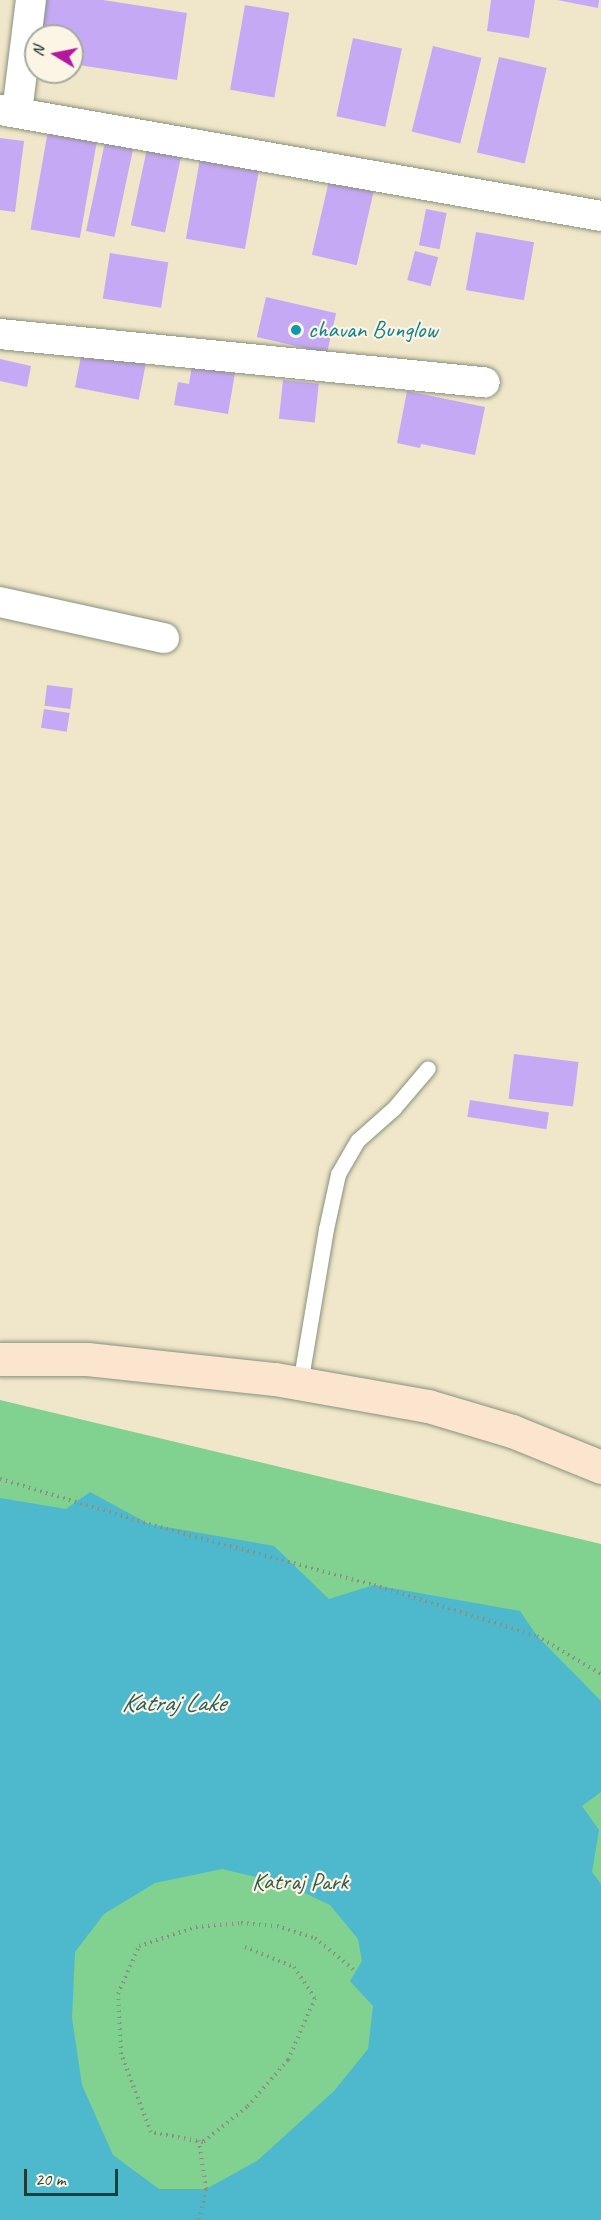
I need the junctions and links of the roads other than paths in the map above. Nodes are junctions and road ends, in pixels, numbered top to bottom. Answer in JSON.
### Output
{"nodes":[{"id":1,"x":31,"y":0,"type":"edge"},
{"id":2,"x":9,"y":111,"type":"edge"},
{"id":3,"x":601,"y":216,"type":"edge"},
{"id":4,"x":0,"y":334,"type":"edge"},
{"id":5,"x":485,"y":382,"type":"dead end"},
{"id":6,"x":0,"y":602,"type":"edge"},
{"id":7,"x":164,"y":638,"type":"dead end"},
{"id":8,"x":428,"y":1068,"type":"dead end"},
{"id":9,"x":0,"y":1359,"type":"edge"},
{"id":10,"x":300,"y":1384,"type":"junction"},
{"id":11,"x":601,"y":1467,"type":"edge"}],
"edges":[{"from":1,"to":2,"type":"street"},
{"from":2,"to":3,"type":"street"},
{"from":4,"to":5,"type":"street"},
{"from":6,"to":7,"type":"street"},
{"from":8,"to":10,"type":"lane"},
{"from":9,"to":10,"type":"street"},
{"from":10,"to":11,"type":"street"}]}
